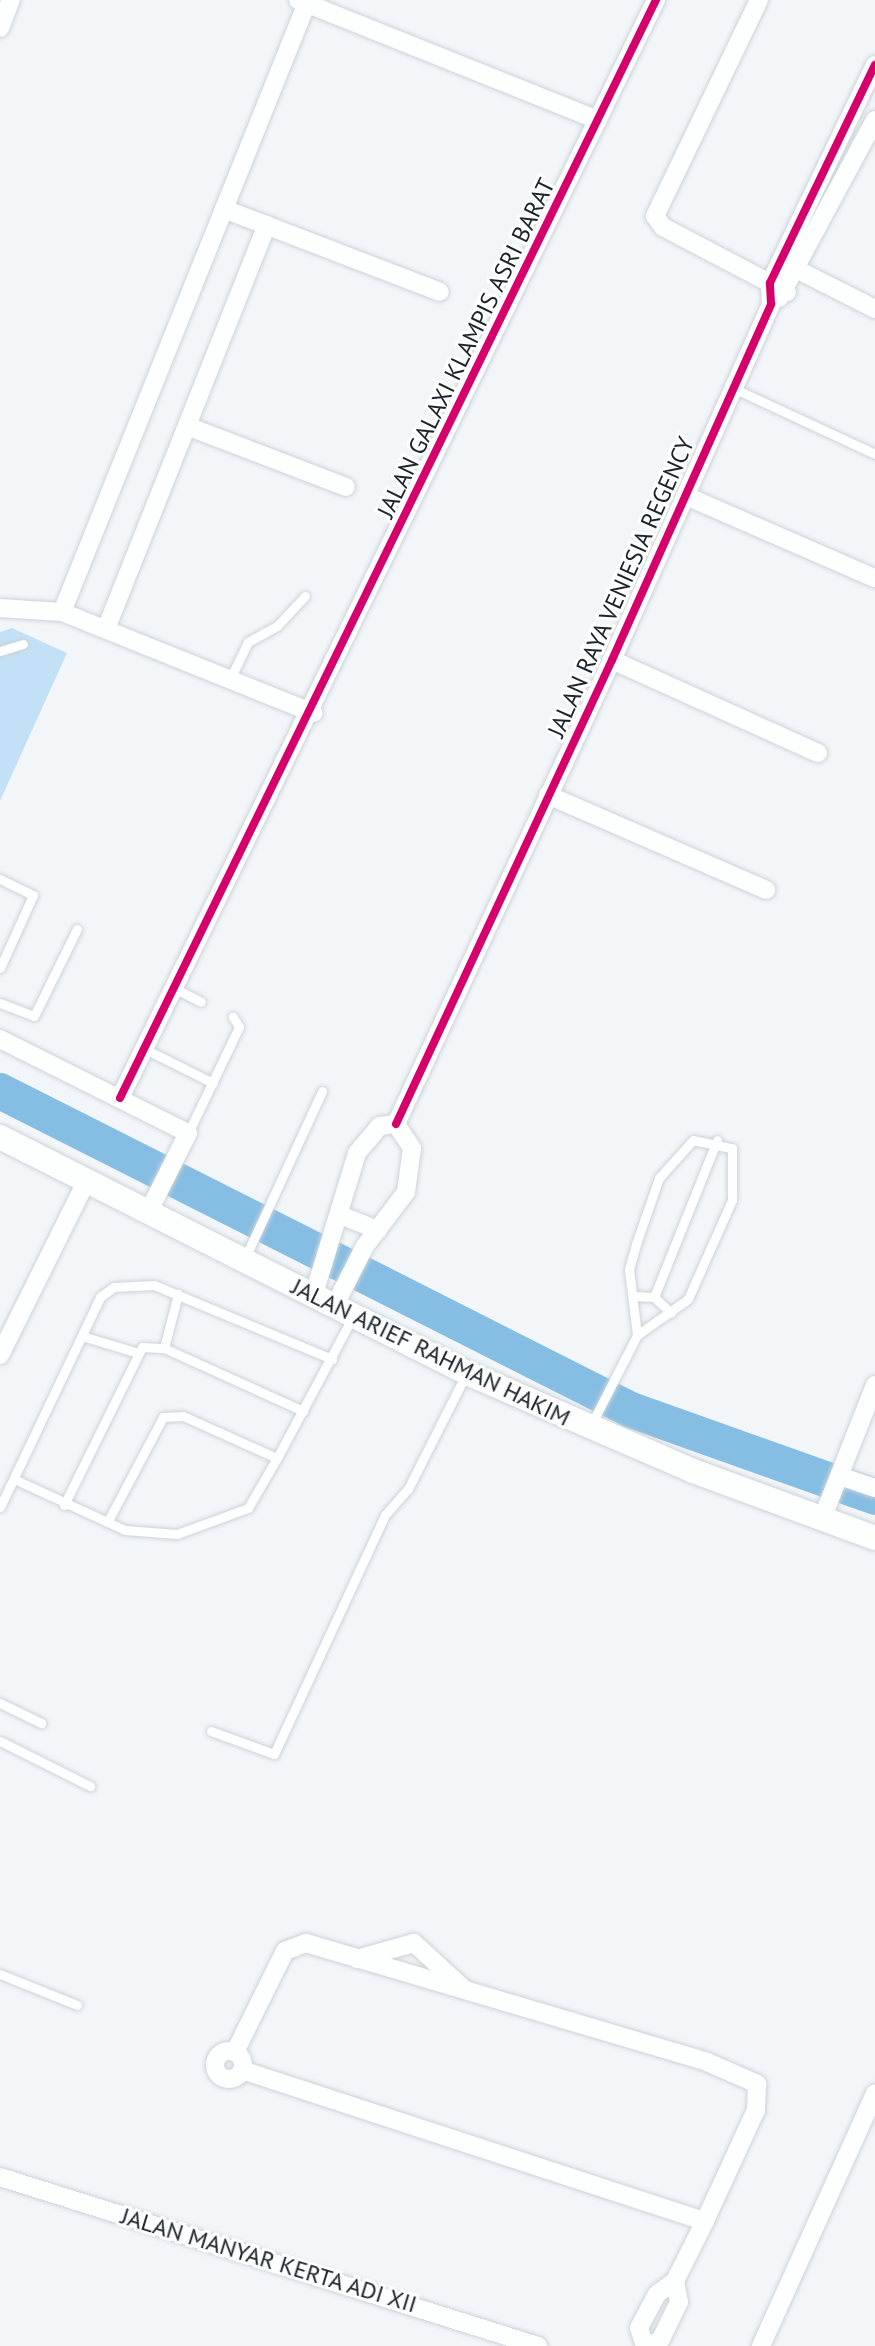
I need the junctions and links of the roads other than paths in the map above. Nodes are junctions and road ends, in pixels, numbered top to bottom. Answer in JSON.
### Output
{"nodes":[{"id":1,"x":11,"y":0,"type":"edge"},
{"id":2,"x":656,"y":0,"type":"edge"},
{"id":3,"x":759,"y":0,"type":"edge"},
{"id":4,"x":304,"y":1,"type":"edge"},
{"id":5,"x":0,"y":28,"type":"edge"},
{"id":6,"x":875,"y":65,"type":"edge"},
{"id":7,"x":598,"y":120,"type":"junction"},
{"id":8,"x":875,"y":120,"type":"edge"},
{"id":9,"x":844,"y":129,"type":"junction"},
{"id":10,"x":871,"y":141,"type":"edge"},
{"id":11,"x":224,"y":209,"type":"junction"},
{"id":12,"x":267,"y":225,"type":"junction"},
{"id":13,"x":781,"y":261,"type":"junction"},
{"id":14,"x":800,"y":271,"type":"junction"},
{"id":15,"x":779,"y":288,"type":"junction"},
{"id":16,"x":440,"y":292,"type":"dead end"},
{"id":17,"x":875,"y":309,"type":"edge"},
{"id":18,"x":733,"y":388,"type":"junction"},
{"id":19,"x":187,"y":426,"type":"junction"},
{"id":20,"x":875,"y":454,"type":"edge"},
{"id":21,"x":346,"y":487,"type":"dead end"},
{"id":22,"x":686,"y":496,"type":"junction"},
{"id":23,"x":875,"y":578,"type":"edge"},
{"id":24,"x":305,"y":596,"type":"dead end"},
{"id":25,"x":0,"y":608,"type":"edge"},
{"id":26,"x":62,"y":612,"type":"junction"},
{"id":27,"x":106,"y":629,"type":"junction"},
{"id":28,"x":23,"y":644,"type":"dead end"},
{"id":29,"x":0,"y":651,"type":"edge"},
{"id":30,"x":612,"y":660,"type":"junction"},
{"id":31,"x":230,"y":679,"type":"junction"},
{"id":32,"x":313,"y":713,"type":"junction"},
{"id":33,"x":818,"y":753,"type":"dead end"},
{"id":34,"x":548,"y":795,"type":"junction"},
{"id":35,"x":0,"y":879,"type":"edge"},
{"id":36,"x":766,"y":890,"type":"dead end"},
{"id":37,"x":77,"y":929,"type":"dead end"},
{"id":38,"x":0,"y":968,"type":"edge"},
{"id":39,"x":174,"y":988,"type":"junction"},
{"id":40,"x":201,"y":1002,"type":"dead end"},
{"id":41,"x":0,"y":1003,"type":"edge"},
{"id":42,"x":233,"y":1017,"type":"dead end"},
{"id":43,"x":0,"y":1039,"type":"edge"},
{"id":44,"x":145,"y":1049,"type":"junction"},
{"id":45,"x":213,"y":1083,"type":"junction"},
{"id":46,"x":322,"y":1091,"type":"dead end"},
{"id":47,"x":120,"y":1098,"type":"junction"},
{"id":48,"x":396,"y":1124,"type":"junction"},
{"id":49,"x":188,"y":1133,"type":"junction"},
{"id":50,"x":0,"y":1137,"type":"edge"},
{"id":51,"x":717,"y":1140,"type":"junction"},
{"id":52,"x":86,"y":1182,"type":"junction"},
{"id":53,"x":152,"y":1206,"type":"junction"},
{"id":54,"x":339,"y":1224,"type":"junction"},
{"id":55,"x":378,"y":1230,"type":"junction"},
{"id":56,"x":244,"y":1261,"type":"junction"},
{"id":57,"x":178,"y":1294,"type":"junction"},
{"id":58,"x":633,"y":1296,"type":"junction"},
{"id":59,"x":654,"y":1297,"type":"junction"},
{"id":60,"x":333,"y":1307,"type":"junction"},
{"id":61,"x":671,"y":1313,"type":"junction"},
{"id":62,"x":637,"y":1335,"type":"junction"},
{"id":63,"x":82,"y":1336,"type":"junction"},
{"id":64,"x":164,"y":1348,"type":"junction"},
{"id":65,"x":135,"y":1352,"type":"junction"},
{"id":66,"x":0,"y":1355,"type":"edge"},
{"id":67,"x":332,"y":1359,"type":"junction"},
{"id":68,"x":467,"y":1373,"type":"junction"},
{"id":69,"x":875,"y":1385,"type":"edge"},
{"id":70,"x":303,"y":1411,"type":"junction"},
{"id":71,"x":594,"y":1418,"type":"junction"},
{"id":72,"x":277,"y":1458,"type":"junction"},
{"id":73,"x":14,"y":1479,"type":"junction"},
{"id":74,"x":875,"y":1488,"type":"edge"},
{"id":75,"x":833,"y":1494,"type":"junction"},
{"id":76,"x":64,"y":1505,"type":"junction"},
{"id":77,"x":0,"y":1507,"type":"edge"},
{"id":78,"x":108,"y":1521,"type":"junction"},
{"id":79,"x":875,"y":1538,"type":"edge"},
{"id":80,"x":0,"y":1703,"type":"edge"},
{"id":81,"x":41,"y":1723,"type":"dead end"},
{"id":82,"x":211,"y":1731,"type":"dead end"},
{"id":83,"x":0,"y":1741,"type":"edge"},
{"id":84,"x":90,"y":1786,"type":"dead end"},
{"id":85,"x":357,"y":1959,"type":"junction"},
{"id":86,"x":0,"y":1974,"type":"edge"},
{"id":87,"x":465,"y":1991,"type":"junction"},
{"id":88,"x":77,"y":2005,"type":"dead end"},
{"id":89,"x":235,"y":2052,"type":"junction"},
{"id":90,"x":242,"y":2070,"type":"junction"},
{"id":91,"x":875,"y":2094,"type":"edge"},
{"id":92,"x":0,"y":2177,"type":"edge"},
{"id":93,"x":705,"y":2221,"type":"junction"},
{"id":94,"x":538,"y":2346,"type":"edge"},
{"id":95,"x":648,"y":2346,"type":"edge"},
{"id":96,"x":761,"y":2346,"type":"edge"}],
"edges":[{"from":1,"to":5,"type":"street"},
{"from":2,"to":7,"type":"street","name":"JALAN GALAXI KLAMPIS ASRI BARAT"},
{"from":3,"to":15,"type":"street"},
{"from":4,"to":7,"type":"street"},
{"from":4,"to":11,"type":"street"},
{"from":6,"to":9,"type":"street","name":"JALAN RAYA VENIESIA REGENCY"},
{"from":7,"to":32,"type":"street","name":"JALAN GALAXI KLAMPIS ASRI BARAT"},
{"from":8,"to":10,"type":"street"},
{"from":9,"to":10,"type":"street"},
{"from":9,"to":13,"type":"street","name":"JALAN RAYA VENIESIA REGENCY"},
{"from":10,"to":14,"type":"street"},
{"from":11,"to":12,"type":"street"},
{"from":11,"to":26,"type":"street"},
{"from":12,"to":16,"type":"street"},
{"from":12,"to":19,"type":"street"},
{"from":13,"to":14,"type":"street"},
{"from":13,"to":15,"type":"street","name":"JALAN RAYA VENIESIA REGENCY"},
{"from":14,"to":15,"type":"street"},
{"from":14,"to":17,"type":"street"},
{"from":15,"to":18,"type":"street","name":"JALAN RAYA VENIESIA REGENCY"},
{"from":18,"to":20,"type":"lane"},
{"from":18,"to":22,"type":"street","name":"JALAN RAYA VENIESIA REGENCY"},
{"from":19,"to":21,"type":"street"},
{"from":19,"to":27,"type":"street"},
{"from":22,"to":23,"type":"street"},
{"from":22,"to":30,"type":"street","name":"JALAN RAYA VENIESIA REGENCY"},
{"from":24,"to":31,"type":"lane"},
{"from":25,"to":26,"type":"street"},
{"from":26,"to":27,"type":"street"},
{"from":27,"to":31,"type":"street"},
{"from":28,"to":29,"type":"lane"},
{"from":30,"to":33,"type":"street"},
{"from":30,"to":34,"type":"street","name":"JALAN RAYA VENIESIA REGENCY"},
{"from":31,"to":32,"type":"street"},
{"from":32,"to":39,"type":"street","name":"JALAN GALAXI KLAMPIS ASRI BARAT"},
{"from":34,"to":36,"type":"street"},
{"from":34,"to":48,"type":"street","name":"JALAN RAYA VENIESIA REGENCY"},
{"from":35,"to":38,"type":"lane"},
{"from":37,"to":41,"type":"lane"},
{"from":39,"to":40,"type":"lane"},
{"from":39,"to":44,"type":"street","name":"JALAN GALAXI KLAMPIS ASRI BARAT"},
{"from":42,"to":45,"type":"lane"},
{"from":43,"to":47,"type":"street"},
{"from":44,"to":45,"type":"lane"},
{"from":44,"to":47,"type":"street","name":"JALAN GALAXI KLAMPIS ASRI BARAT"},
{"from":45,"to":49,"type":"lane"},
{"from":46,"to":56,"type":"lane"},
{"from":47,"to":49,"type":"street"},
{"from":48,"to":54,"type":"street"},
{"from":48,"to":55,"type":"street"},
{"from":49,"to":53,"type":"street"},
{"from":50,"to":52,"type":"main road","name":"JALAN ARIEF RAHMAN HAKIM"},
{"from":51,"to":58,"type":"lane"},
{"from":51,"to":59,"type":"lane"},
{"from":51,"to":61,"type":"lane"},
{"from":52,"to":53,"type":"main road","name":"JALAN ARIEF RAHMAN HAKIM"},
{"from":52,"to":66,"type":"street"},
{"from":53,"to":56,"type":"main road","name":"JALAN ARIEF RAHMAN HAKIM"},
{"from":54,"to":55,"type":"street"},
{"from":54,"to":60,"type":"street"},
{"from":55,"to":60,"type":"street"},
{"from":56,"to":60,"type":"main road","name":"JALAN ARIEF RAHMAN HAKIM"},
{"from":57,"to":63,"type":"lane"},
{"from":57,"to":64,"type":"lane"},
{"from":57,"to":67,"type":"lane"},
{"from":58,"to":59,"type":"lane"},
{"from":58,"to":62,"type":"lane"},
{"from":59,"to":61,"type":"lane"},
{"from":60,"to":67,"type":"lane"},
{"from":60,"to":68,"type":"main road","name":"JALAN ARIEF RAHMAN HAKIM"},
{"from":61,"to":62,"type":"lane"},
{"from":62,"to":71,"type":"lane"},
{"from":63,"to":65,"type":"lane"},
{"from":63,"to":73,"type":"lane"},
{"from":64,"to":65,"type":"lane"},
{"from":64,"to":70,"type":"lane"},
{"from":65,"to":76,"type":"lane"},
{"from":67,"to":70,"type":"lane"},
{"from":68,"to":71,"type":"main road","name":"JALAN ARIEF RAHMAN HAKIM"},
{"from":68,"to":82,"type":"lane"},
{"from":69,"to":75,"type":"street"},
{"from":70,"to":72,"type":"lane"},
{"from":71,"to":75,"type":"main road","name":"JALAN ARIEF RAHMAN HAKIM"},
{"from":72,"to":78,"type":"lane"},
{"from":72,"to":78,"type":"lane"},
{"from":73,"to":76,"type":"lane"},
{"from":73,"to":77,"type":"lane"},
{"from":74,"to":75,"type":"street"},
{"from":75,"to":79,"type":"main road","name":"JALAN ARIEF RAHMAN HAKIM"},
{"from":76,"to":78,"type":"lane"},
{"from":80,"to":81,"type":"lane"},
{"from":83,"to":84,"type":"lane"},
{"from":85,"to":87,"type":"street"},
{"from":85,"to":87,"type":"street"},
{"from":85,"to":89,"type":"street"},
{"from":86,"to":88,"type":"lane"},
{"from":87,"to":93,"type":"street"},
{"from":89,"to":90,"type":"street"},
{"from":89,"to":90,"type":"street"},
{"from":90,"to":93,"type":"street"},
{"from":91,"to":96,"type":"street"},
{"from":92,"to":94,"type":"street","name":"JALAN MANYAR KERTA ADI XII"},
{"from":93,"to":95,"type":"street"}]}
